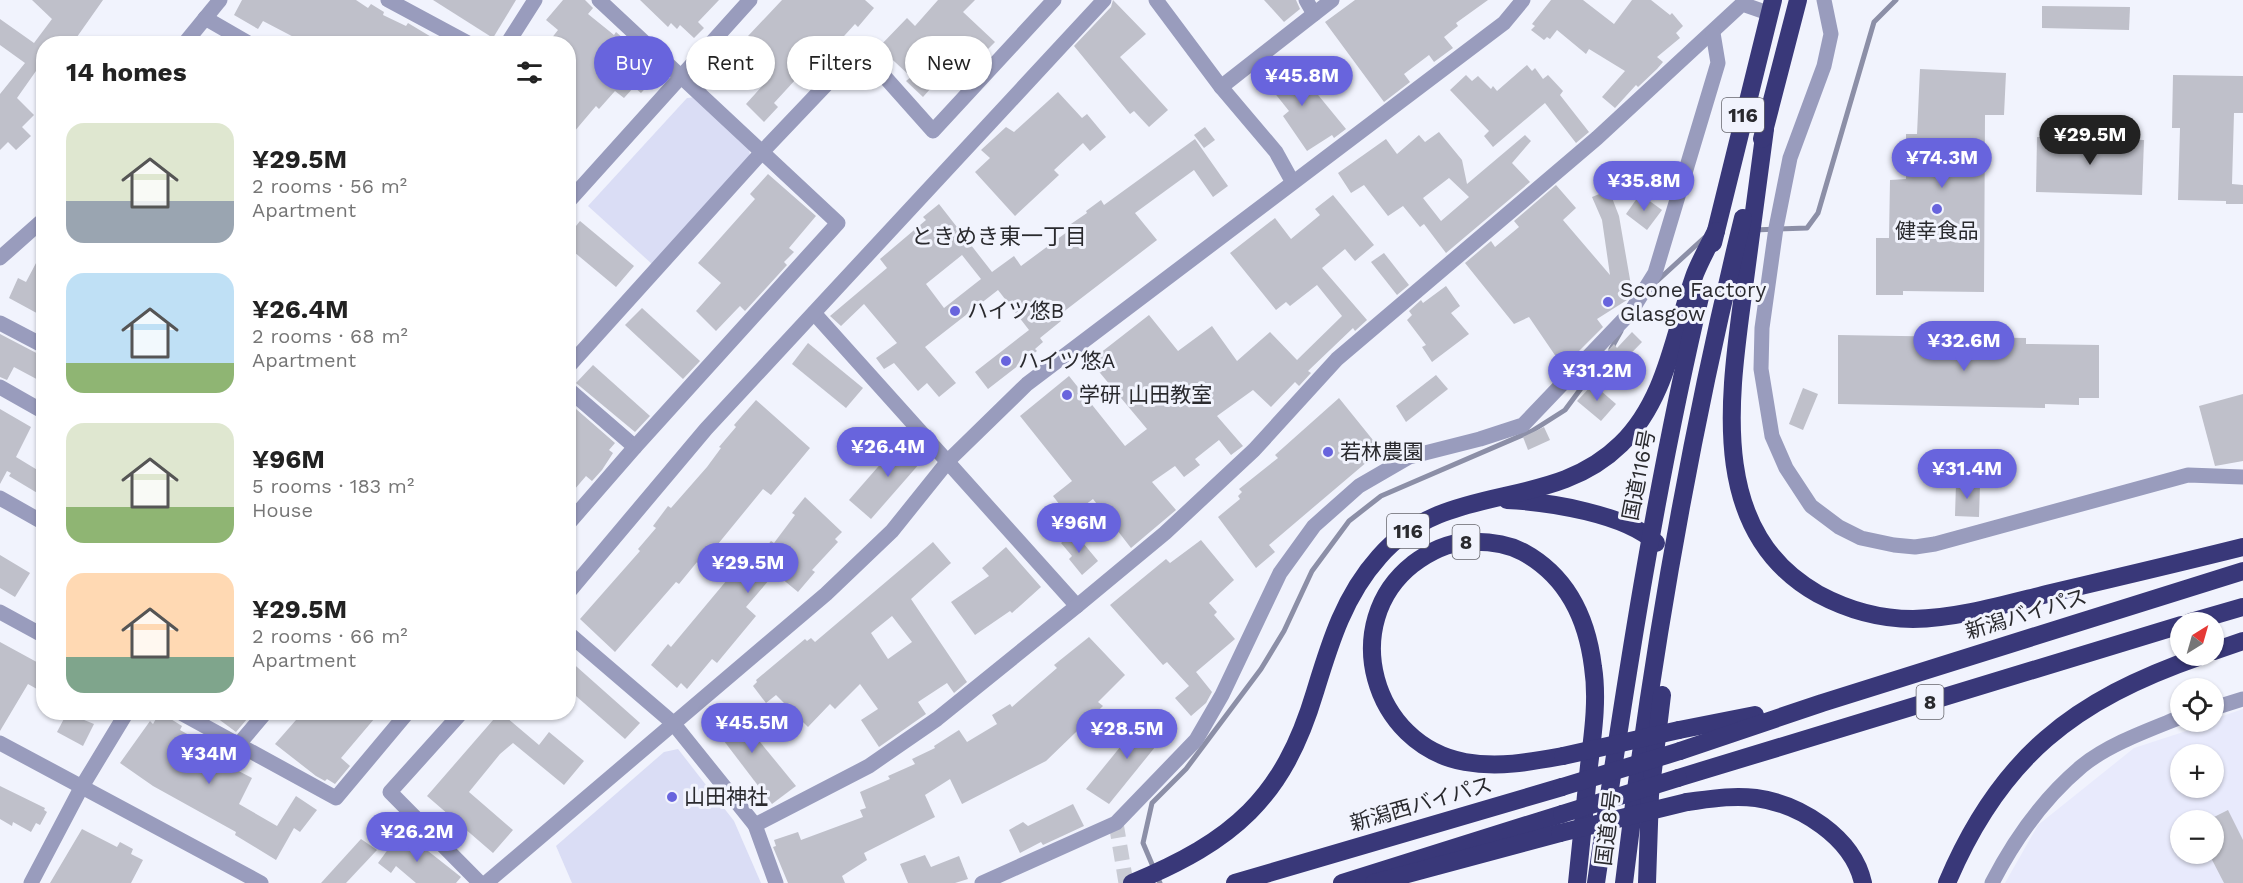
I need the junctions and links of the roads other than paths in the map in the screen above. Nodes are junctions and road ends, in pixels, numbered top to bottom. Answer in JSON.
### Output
{"nodes":[{"id":1,"x":220,"y":0,"type":"edge"},
{"id":2,"x":388,"y":0,"type":"edge"},
{"id":3,"x":535,"y":0,"type":"edge"},
{"id":4,"x":750,"y":0,"type":"edge"},
{"id":5,"x":1054,"y":0,"type":"edge"},
{"id":6,"x":1104,"y":0,"type":"edge"},
{"id":7,"x":1156,"y":0,"type":"edge"},
{"id":8,"x":1306,"y":0,"type":"edge"},
{"id":9,"x":1332,"y":0,"type":"edge"},
{"id":10,"x":1523,"y":0,"type":"edge"},
{"id":11,"x":1798,"y":0,"type":"edge"},
{"id":12,"x":1824,"y":0,"type":"edge"},
{"id":13,"x":604,"y":1,"type":"edge"},
{"id":14,"x":1743,"y":2,"type":"edge"},
{"id":15,"x":1770,"y":6,"type":"edge"},
{"id":16,"x":1314,"y":14,"type":"junction"},
{"id":17,"x":205,"y":18,"type":"junction"},
{"id":18,"x":1713,"y":33,"type":"junction"},
{"id":19,"x":190,"y":36,"type":"edge"},
{"id":20,"x":236,"y":36,"type":"edge"},
{"id":21,"x":455,"y":36,"type":"edge"},
{"id":22,"x":512,"y":36,"type":"edge"},
{"id":23,"x":683,"y":76,"type":"junction"},
{"id":24,"x":1221,"y":87,"type":"junction"},
{"id":25,"x":1765,"y":129,"type":"junction"},
{"id":26,"x":762,"y":152,"type":"junction"},
{"id":27,"x":1292,"y":181,"type":"junction"},
{"id":28,"x":576,"y":193,"type":"edge"},
{"id":29,"x":36,"y":226,"type":"edge"},
{"id":30,"x":1716,"y":231,"type":"junction"},
{"id":31,"x":0,"y":258,"type":"edge"},
{"id":32,"x":814,"y":313,"type":"junction"},
{"id":33,"x":0,"y":323,"type":"edge"},
{"id":34,"x":36,"y":342,"type":"edge"},
{"id":35,"x":576,"y":358,"type":"edge"},
{"id":36,"x":0,"y":387,"type":"edge"},
{"id":37,"x":576,"y":396,"type":"edge"},
{"id":38,"x":36,"y":407,"type":"edge"},
{"id":39,"x":634,"y":447,"type":"junction"},
{"id":40,"x":949,"y":460,"type":"junction"},
{"id":41,"x":2243,"y":477,"type":"edge"},
{"id":42,"x":0,"y":498,"type":"edge"},
{"id":43,"x":1481,"y":500,"type":"junction"},
{"id":44,"x":576,"y":515,"type":"edge"},
{"id":45,"x":36,"y":518,"type":"edge"},
{"id":46,"x":1650,"y":537,"type":"junction"},
{"id":47,"x":2243,"y":548,"type":"edge"},
{"id":48,"x":1671,"y":556,"type":"junction"},
{"id":49,"x":2243,"y":571,"type":"edge"},
{"id":50,"x":576,"y":583,"type":"edge"},
{"id":51,"x":1667,"y":591,"type":"junction"},
{"id":52,"x":1077,"y":606,"type":"junction"},
{"id":53,"x":2243,"y":607,"type":"edge"},
{"id":54,"x":0,"y":612,"type":"edge"},
{"id":55,"x":2224,"y":612,"type":"edge"},
{"id":56,"x":2170,"y":628,"type":"edge"},
{"id":57,"x":36,"y":631,"type":"edge"},
{"id":58,"x":576,"y":640,"type":"edge"},
{"id":59,"x":2243,"y":641,"type":"edge"},
{"id":60,"x":2224,"y":648,"type":"edge"},
{"id":61,"x":2172,"y":666,"type":"edge"},
{"id":62,"x":2243,"y":699,"type":"edge"},
{"id":63,"x":1822,"y":702,"type":"junction"},
{"id":64,"x":2224,"y":705,"type":"edge"},
{"id":65,"x":122,"y":720,"type":"edge"},
{"id":66,"x":193,"y":720,"type":"edge"},
{"id":67,"x":259,"y":720,"type":"edge"},
{"id":68,"x":401,"y":720,"type":"edge"},
{"id":69,"x":455,"y":720,"type":"edge"},
{"id":70,"x":2170,"y":722,"type":"edge"},
{"id":71,"x":674,"y":723,"type":"junction"},
{"id":72,"x":0,"y":743,"type":"edge"},
{"id":73,"x":238,"y":745,"type":"junction"},
{"id":74,"x":81,"y":788,"type":"junction"},
{"id":75,"x":1615,"y":791,"type":"junction"},
{"id":76,"x":755,"y":825,"type":"junction"},
{"id":77,"x":31,"y":883,"type":"edge"},
{"id":78,"x":261,"y":883,"type":"edge"},
{"id":79,"x":480,"y":883,"type":"edge"},
{"id":80,"x":486,"y":883,"type":"edge"},
{"id":81,"x":776,"y":883,"type":"edge"},
{"id":82,"x":982,"y":883,"type":"edge"},
{"id":83,"x":1132,"y":883,"type":"edge"},
{"id":84,"x":1234,"y":883,"type":"edge"},
{"id":85,"x":1342,"y":883,"type":"edge"},
{"id":86,"x":1373,"y":883,"type":"edge"},
{"id":87,"x":1577,"y":883,"type":"edge"},
{"id":88,"x":1596,"y":883,"type":"edge"},
{"id":89,"x":1624,"y":883,"type":"edge"},
{"id":90,"x":1647,"y":883,"type":"edge"},
{"id":91,"x":1863,"y":883,"type":"edge"},
{"id":92,"x":1947,"y":883,"type":"edge"},
{"id":93,"x":1992,"y":883,"type":"edge"}],
"edges":[{"from":1,"to":17,"type":"street"},
{"from":2,"to":21,"type":"street"},
{"from":3,"to":22,"type":"street"},
{"from":4,"to":23,"type":"street"},
{"from":5,"to":26,"type":"street"},
{"from":6,"to":32,"type":"street"},
{"from":7,"to":24,"type":"street"},
{"from":8,"to":16,"type":"street"},
{"from":9,"to":16,"type":"street"},
{"from":10,"to":27,"type":"street"},
{"from":11,"to":25,"type":"highway","number":"116"},
{"from":12,"to":41,"type":"street"},
{"from":13,"to":23,"type":"street"},
{"from":14,"to":15,"type":"street"},
{"from":14,"to":18,"type":"street"},
{"from":15,"to":30,"type":"highway","name":"国道116号","number":"116"},
{"from":16,"to":24,"type":"street"},
{"from":17,"to":19,"type":"street"},
{"from":17,"to":20,"type":"street"},
{"from":18,"to":52,"type":"street"},
{"from":18,"to":82,"type":"street"},
{"from":23,"to":26,"type":"street"},
{"from":23,"to":28,"type":"street"},
{"from":24,"to":27,"type":"street"},
{"from":25,"to":47,"type":"highway"},
{"from":25,"to":48,"type":"highway","number":"116"},
{"from":26,"to":35,"type":"street"},
{"from":26,"to":39,"type":"street"},
{"from":27,"to":40,"type":"street"},
{"from":29,"to":31,"type":"street"},
{"from":30,"to":43,"type":"highway","number":"116"},
{"from":30,"to":46,"type":"highway","name":"国道116号","number":"116"},
{"from":32,"to":40,"type":"street"},
{"from":32,"to":50,"type":"street"},
{"from":33,"to":34,"type":"street"},
{"from":36,"to":38,"type":"street"},
{"from":37,"to":39,"type":"street"},
{"from":39,"to":44,"type":"street"},
{"from":40,"to":52,"type":"street"},
{"from":40,"to":71,"type":"street"},
{"from":42,"to":45,"type":"street"},
{"from":43,"to":46,"type":"highway"},
{"from":43,"to":83,"type":"highway","number":"116"},
{"from":46,"to":48,"type":"highway"},
{"from":46,"to":75,"type":"highway","name":"国道116号","number":"116"},
{"from":48,"to":51,"type":"highway","number":"116"},
{"from":49,"to":63,"type":"highway","name":"新潟バイパス","number":"8"},
{"from":51,"to":89,"type":"highway","name":"国道8号","number":"116"},
{"from":51,"to":90,"type":"highway","number":"116"},
{"from":52,"to":76,"type":"street"},
{"from":53,"to":55,"type":"highway"},
{"from":54,"to":57,"type":"street"},
{"from":56,"to":75,"type":"highway","number":"8","bridge":true},
{"from":58,"to":71,"type":"street"},
{"from":59,"to":60,"type":"highway"},
{"from":61,"to":92,"type":"highway"},
{"from":62,"to":64,"type":"street"},
{"from":63,"to":84,"type":"highway","name":"新潟西バイパス","number":"8","bridge":true},
{"from":63,"to":87,"type":"highway","number":"8","bridge":true},
{"from":65,"to":74,"type":"street"},
{"from":66,"to":73,"type":"street"},
{"from":67,"to":73,"type":"street"},
{"from":68,"to":73,"type":"street"},
{"from":69,"to":79,"type":"street"},
{"from":70,"to":93,"type":"street"},
{"from":71,"to":76,"type":"street"},
{"from":71,"to":80,"type":"street"},
{"from":72,"to":74,"type":"street"},
{"from":74,"to":77,"type":"street"},
{"from":74,"to":78,"type":"street"},
{"from":75,"to":85,"type":"highway","bridge":true},
{"from":75,"to":88,"type":"highway","name":"国道8号"},
{"from":76,"to":81,"type":"street"},
{"from":86,"to":91,"type":"highway","bridge":true}]}
